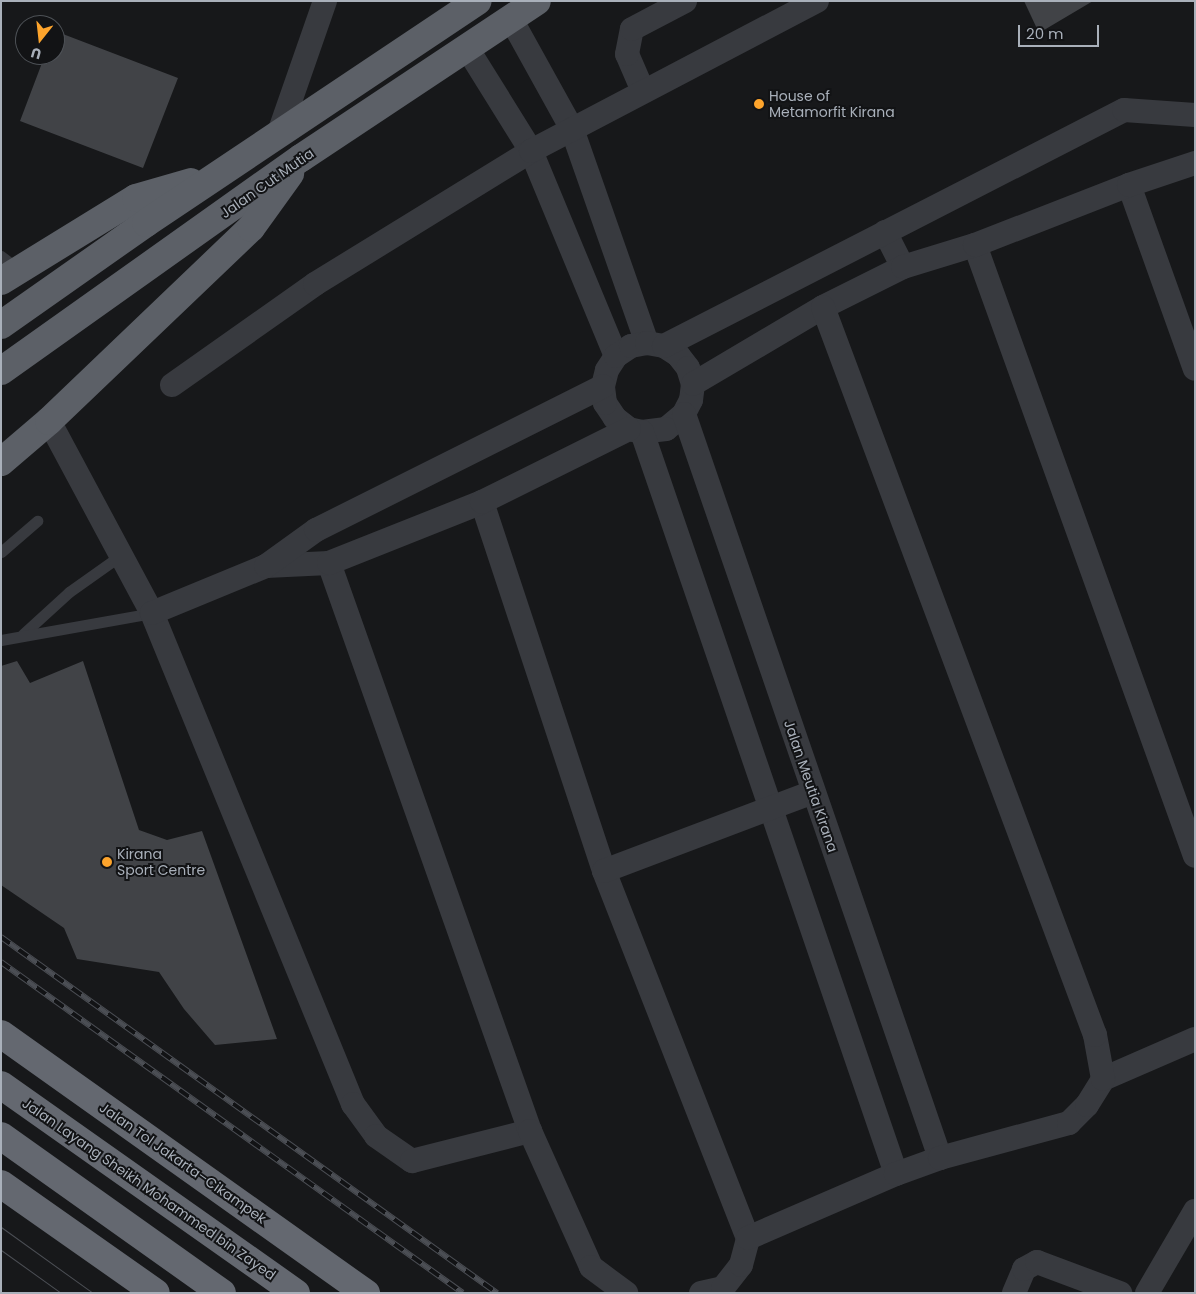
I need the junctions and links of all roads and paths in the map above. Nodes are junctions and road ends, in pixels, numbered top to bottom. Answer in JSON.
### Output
{"nodes":[{"id":1,"x":325,"y":1,"type":"edge"},
{"id":2,"x":478,"y":1,"type":"edge"},
{"id":3,"x":536,"y":1,"type":"edge"},
{"id":4,"x":685,"y":1,"type":"edge"},
{"id":5,"x":817,"y":1,"type":"edge"},
{"id":6,"x":511,"y":19,"type":"junction"},
{"id":7,"x":467,"y":48,"type":"junction"},
{"id":8,"x":643,"y":91,"type":"junction"},
{"id":9,"x":1195,"y":115,"type":"edge"},
{"id":10,"x":572,"y":129,"type":"junction"},
{"id":11,"x":279,"y":132,"type":"junction"},
{"id":12,"x":531,"y":151,"type":"junction"},
{"id":13,"x":301,"y":158,"type":"junction"},
{"id":14,"x":1195,"y":163,"type":"edge"},
{"id":15,"x":216,"y":175,"type":"junction"},
{"id":16,"x":1128,"y":185,"type":"junction"},
{"id":17,"x":885,"y":232,"type":"junction"},
{"id":18,"x":975,"y":245,"type":"junction"},
{"id":19,"x":903,"y":267,"type":"junction"},
{"id":20,"x":8,"y":270,"type":"edge"},
{"id":21,"x":823,"y":307,"type":"junction"},
{"id":22,"x":1,"y":325,"type":"edge"},
{"id":23,"x":656,"y":345,"type":"junction"},
{"id":24,"x":616,"y":356,"type":"junction"},
{"id":25,"x":1195,"y":369,"type":"edge"},
{"id":26,"x":1,"y":371,"type":"edge"},
{"id":27,"x":172,"y":384,"type":"dead end"},
{"id":28,"x":693,"y":384,"type":"junction"},
{"id":29,"x":603,"y":386,"type":"junction"},
{"id":30,"x":684,"y":414,"type":"junction"},
{"id":31,"x":49,"y":421,"type":"junction"},
{"id":32,"x":635,"y":430,"type":"junction"},
{"id":33,"x":1,"y":462,"type":"edge"},
{"id":34,"x":482,"y":502,"type":"junction"},
{"id":35,"x":37,"y":521,"type":"dead end"},
{"id":36,"x":1,"y":552,"type":"edge"},
{"id":37,"x":121,"y":556,"type":"junction"},
{"id":38,"x":329,"y":563,"type":"junction"},
{"id":39,"x":266,"y":566,"type":"junction"},
{"id":40,"x":152,"y":613,"type":"junction"},
{"id":41,"x":23,"y":634,"type":"junction"},
{"id":42,"x":1,"y":640,"type":"edge"},
{"id":43,"x":813,"y":792,"type":"junction"},
{"id":44,"x":770,"y":808,"type":"junction"},
{"id":45,"x":1195,"y":856,"type":"edge"},
{"id":46,"x":604,"y":870,"type":"junction"},
{"id":47,"x":1,"y":1034,"type":"edge"},
{"id":48,"x":1195,"y":1038,"type":"edge"},
{"id":49,"x":1102,"y":1079,"type":"junction"},
{"id":50,"x":1,"y":1086,"type":"edge"},
{"id":51,"x":530,"y":1131,"type":"junction"},
{"id":52,"x":1,"y":1136,"type":"edge"},
{"id":53,"x":940,"y":1158,"type":"junction"},
{"id":54,"x":896,"y":1174,"type":"junction"},
{"id":55,"x":1,"y":1184,"type":"edge"},
{"id":56,"x":1195,"y":1211,"type":"edge"},
{"id":57,"x":748,"y":1238,"type":"junction"},
{"id":58,"x":156,"y":1293,"type":"edge"},
{"id":59,"x":222,"y":1293,"type":"edge"},
{"id":60,"x":296,"y":1293,"type":"edge"},
{"id":61,"x":366,"y":1293,"type":"edge"},
{"id":62,"x":626,"y":1293,"type":"edge"},
{"id":63,"x":701,"y":1293,"type":"edge"},
{"id":64,"x":1014,"y":1293,"type":"edge"},
{"id":65,"x":1120,"y":1293,"type":"edge"},
{"id":66,"x":1147,"y":1293,"type":"edge"}],
"edges":[{"from":1,"to":11,"type":"street"},
{"from":2,"to":11,"type":"highway"},
{"from":3,"to":6,"type":"highway","name":"Jalan Cut Mutia"},
{"from":4,"to":8,"type":"street"},
{"from":5,"to":8,"type":"street"},
{"from":6,"to":7,"type":"highway","name":"Jalan Cut Mutia"},
{"from":6,"to":10,"type":"street"},
{"from":7,"to":12,"type":"street"},
{"from":7,"to":13,"type":"highway","name":"Jalan Cut Mutia"},
{"from":8,"to":10,"type":"street"},
{"from":9,"to":17,"type":"street"},
{"from":10,"to":12,"type":"street"},
{"from":10,"to":23,"type":"street"},
{"from":11,"to":15,"type":"highway"},
{"from":12,"to":24,"type":"street"},
{"from":12,"to":27,"type":"street"},
{"from":13,"to":26,"type":"highway","name":"Jalan Cut Mutia"},
{"from":13,"to":31,"type":"highway"},
{"from":14,"to":16,"type":"street"},
{"from":15,"to":20,"type":"highway"},
{"from":15,"to":22,"type":"highway"},
{"from":16,"to":18,"type":"street"},
{"from":16,"to":25,"type":"street"},
{"from":17,"to":19,"type":"street"},
{"from":17,"to":23,"type":"street"},
{"from":18,"to":19,"type":"street"},
{"from":18,"to":45,"type":"street"},
{"from":19,"to":21,"type":"street"},
{"from":21,"to":28,"type":"street"},
{"from":21,"to":49,"type":"street"},
{"from":23,"to":24,"type":"street"},
{"from":23,"to":28,"type":"street"},
{"from":24,"to":29,"type":"street"},
{"from":28,"to":30,"type":"street"},
{"from":29,"to":32,"type":"street"},
{"from":29,"to":39,"type":"street"},
{"from":30,"to":32,"type":"street"},
{"from":30,"to":43,"type":"street","name":"Jalan Meutia Kirana"},
{"from":31,"to":33,"type":"highway"},
{"from":31,"to":37,"type":"street"},
{"from":32,"to":34,"type":"street"},
{"from":32,"to":44,"type":"street"},
{"from":34,"to":38,"type":"street"},
{"from":34,"to":46,"type":"street"},
{"from":35,"to":36,"type":"lane"},
{"from":37,"to":40,"type":"street"},
{"from":37,"to":41,"type":"lane"},
{"from":38,"to":39,"type":"street"},
{"from":38,"to":51,"type":"street"},
{"from":39,"to":40,"type":"street"},
{"from":40,"to":41,"type":"lane"},
{"from":40,"to":51,"type":"street"},
{"from":41,"to":42,"type":"lane"},
{"from":43,"to":44,"type":"street"},
{"from":43,"to":53,"type":"street","name":"Jalan Meutia Kirana"},
{"from":44,"to":46,"type":"street"},
{"from":44,"to":54,"type":"street"},
{"from":46,"to":57,"type":"street"},
{"from":47,"to":61,"type":"highway","name":"Jalan Tol Jakarta–Cikampek"},
{"from":48,"to":49,"type":"street"},
{"from":49,"to":53,"type":"street"},
{"from":50,"to":60,"type":"highway","name":"Jalan Layang Sheikh Mohammed bin Zayed"},
{"from":51,"to":62,"type":"street"},
{"from":52,"to":59,"type":"highway"},
{"from":53,"to":54,"type":"street"},
{"from":54,"to":57,"type":"street"},
{"from":55,"to":58,"type":"highway"},
{"from":56,"to":66,"type":"street"},
{"from":57,"to":63,"type":"street"},
{"from":64,"to":65,"type":"street"}]}
